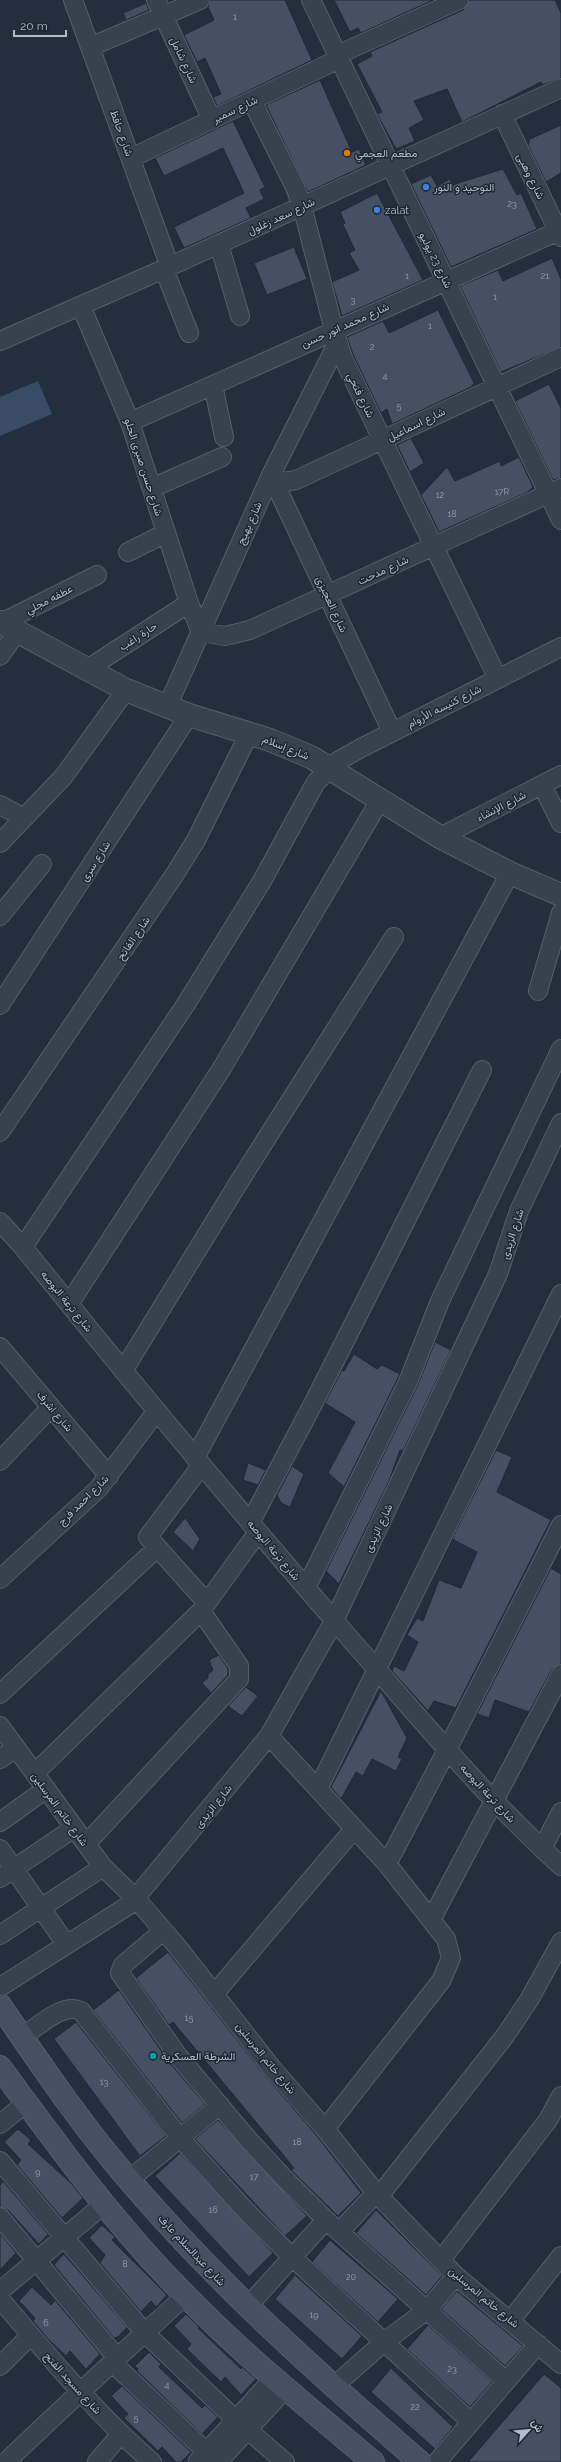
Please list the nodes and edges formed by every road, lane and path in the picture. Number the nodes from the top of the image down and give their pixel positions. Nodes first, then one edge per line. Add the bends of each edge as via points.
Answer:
1 (73, 0) edge
2 (156, 0) edge
3 (200, 0) edge
4 (311, 0) edge
5 (459, 0) edge
6 (163, 16) junction
7 (90, 47) junction
8 (338, 57) junction
9 (561, 88) edge
10 (252, 100) junction
11 (502, 114) junction
12 (212, 120) junction
13 (131, 158) junction
14 (391, 166) junction
15 (302, 206) junction
16 (560, 233) edge
17 (219, 244) junction
18 (167, 268) junction
19 (446, 281) junction
20 (81, 306) junction
21 (240, 316) dead end
22 (189, 333) dead end
23 (336, 336) junction
24 (0, 341) edge
25 (561, 357) edge
26 (213, 385) junction
27 (497, 385) junction
28 (130, 422) junction
29 (224, 437) dead end
30 (382, 440) junction
31 (222, 457) dead end
32 (271, 475) junction
33 (152, 488) junction
34 (555, 491) edge
35 (561, 520) edge
36 (166, 533) junction
37 (434, 546) junction
38 (128, 552) dead end
39 (97, 575) dead end
40 (327, 595) junction
41 (189, 603) junction
42 (6, 626) edge
43 (201, 632) junction
44 (561, 647) edge
45 (0, 656) edge
46 (86, 670) junction
47 (498, 680) junction
48 (126, 690) junction
49 (167, 707) junction
50 (189, 715) junction
51 (392, 732) junction
52 (250, 734) junction
53 (329, 768) junction
54 (561, 775) edge
55 (542, 785) junction
56 (380, 800) junction
57 (0, 805) edge
58 (24, 818) junction
59 (561, 823) edge
60 (440, 837) junction
61 (0, 843) edge
62 (42, 864) dead end
63 (510, 873) junction
64 (559, 893) edge
65 (561, 913) edge
66 (0, 916) edge
67 (394, 937) dead end
68 (538, 991) dead end
69 (0, 1005) edge
70 (561, 1049) edge
71 (482, 1070) dead end
72 (561, 1123) edge
73 (0, 1132) edge
74 (0, 1222) edge
75 (23, 1246) junction
76 (561, 1294) edge
77 (69, 1304) junction
78 (0, 1347) edge
79 (123, 1371) junction
80 (51, 1407) junction
81 (156, 1412) junction
82 (0, 1461) edge
83 (198, 1462) junction
84 (109, 1476) junction
85 (561, 1525) edge
86 (254, 1527) junction
87 (157, 1548) junction
88 (0, 1579) edge
89 (306, 1588) junction
90 (204, 1607) junction
91 (334, 1621) junction
92 (377, 1670) junction
93 (561, 1674) edge
94 (0, 1694) edge
95 (0, 1726) edge
96 (269, 1736) junction
97 (16, 1748) junction
98 (448, 1750) junction
99 (0, 1759) edge
100 (35, 1773) junction
101 (46, 1789) junction
102 (318, 1789) junction
103 (494, 1802) junction
104 (561, 1812) edge
105 (0, 1822) edge
106 (74, 1828) junction
107 (354, 1829) junction
108 (86, 1844) junction
109 (0, 1849) edge
110 (542, 1849) junction
111 (386, 1864) junction
112 (561, 1866) edge
113 (102, 1867) junction
114 (7, 1874) edge
115 (137, 1900) junction
116 (41, 1908) junction
117 (431, 1920) junction
118 (163, 1931) junction
119 (0, 1935) edge
120 (561, 1942) edge
121 (66, 1944) junction
122 (0, 1987) edge
123 (215, 1993) junction
124 (0, 2005) edge
125 (22, 2037) junction
126 (0, 2067) edge
127 (561, 2096) edge
128 (26, 2103) junction
129 (220, 2105) junction
130 (0, 2124) edge
131 (325, 2129) junction
132 (181, 2139) junction
133 (0, 2161) edge
134 (129, 2180) junction
135 (378, 2194) junction
136 (103, 2205) junction
137 (0, 2218) edge
138 (326, 2220) junction
139 (339, 2232) junction
140 (63, 2237) junction
141 (561, 2256) edge
142 (292, 2257) junction
143 (35, 2260) junction
144 (441, 2260) junction
145 (456, 2276) junction
146 (0, 2291) edge
147 (185, 2296) junction
148 (0, 2299) edge
149 (247, 2307) junction
150 (426, 2310) junction
151 (511, 2320) junction
152 (145, 2333) junction
153 (31, 2335) junction
154 (384, 2342) junction
155 (538, 2344) junction
156 (118, 2359) junction
157 (561, 2364) edge
158 (0, 2366) edge
159 (506, 2381) junction
160 (280, 2383) junction
161 (333, 2387) junction
162 (79, 2392) junction
163 (472, 2422) junction
164 (242, 2425) junction
165 (120, 2434) junction
166 (210, 2460) edge
167 (6, 2462) edge
168 (98, 2462) edge
169 (152, 2462) edge
170 (285, 2462) edge
171 (373, 2462) edge
172 (420, 2462) edge
173 (437, 2462) edge

1 - 7 street, شارع حافظ
2 - 6 street, شارع شامل
3 - 6 street
4 - 8 street, شارع 23 يوليو
5 - 8 street, شارع سمير
6 - 7 street
6 - 12 street, شارع شامل
7 - 13 street, شارع حافظ
8 - 10 street, شارع سمير
8 - 14 street, شارع 23 يوليو
9 - 11 street, شارع سعد زغلول
10 - 12 street, شارع سمير
10 - 15 street, شارع فتحي
11 - 14 street, شارع سعد زغلول
11 - 16 street, شارع وهبى
12 - 13 street, شارع سمير
13 - 18 street, شارع حافظ
14 - 15 street, شارع سعد زغلول
14 - 19 street, شارع 23 يوليو
15 - 17 street, شارع سعد زغلول
15 - 23 street, شارع فتحي
16 - 19 street, شارع محمد انور حسن
17 - 18 street, شارع سعد زغلول
17 - 21 street
18 - 20 street, شارع سعد زغلول
18 - 22 street, شارع حافظ
19 - 23 street, شارع محمد انور حسن
19 - 27 street, شارع 23 يوليو
20 - 24 street, شارع سعد زغلول
20 - 28 street, شارع حسن صبرى الحلو
23 - 26 street, شارع محمد انور حسن
23 - 30 street, شارع فتحي
23 - 32 street, شارع بهيج
25 - 27 street, شارع اسماعيل
26 - 28 street, شارع محمد انور حسن
26 - 29 street
27 - 30 street, شارع اسماعيل
27 - 34 street, شارع 23 يوليو
28 - 33 street, شارع حسن صبرى الحلو
30 - 32 street, شارع اسماعيل via 296,480 283,482
30 - 37 street, شارع فتحي
31 - 33 street
32 - 40 street, شارع العجيزى
32 - 43 street, شارع بهيج
33 - 36 street, شارع حسن صبرى الحلو
34 - 35 street, شارع 23 يوليو
34 - 37 street, شارع مدحت
36 - 38 street
36 - 41 street, شارع حسن صبرى الحلو
37 - 40 street, شارع مدحت
37 - 47 street, شارع فتحي
39 - 42 street, عطفه مجلي
40 - 43 street, شارع مدحت via 238,634 213,635
40 - 51 street, شارع العجيزى
41 - 43 street, شارع حسن صبرى الحلو
41 - 46 street, حارة راغب
42 - 45 street
42 - 46 street, شارع إسلام
43 - 49 street, شارع بهيج
44 - 47 street, شارع كنيسه الأروام
46 - 48 street, شارع إسلام
47 - 51 street, شارع كنيسه الأروام
48 - 49 street, شارع إسلام
48 - 58 street via 75,763
49 - 50 street, شارع إسلام
50 - 52 street, شارع إسلام
50 - 69 street, شارع سرى
51 - 53 street, شارع كنيسه الأروام via 349,754
52 - 53 street, شارع إسلام via 291,748
52 - 73 street, شارع الفاتح via 175,874
53 - 56 street, شارع إسلام
53 - 75 street, شارع كنيسه الأروام via 312,789 262,881 186,1004
54 - 55 street, شارع الإنشاء
55 - 59 street
55 - 60 street, شارع الإنشاء
56 - 60 street, شارع إسلام
56 - 77 street via 222,1068
57 - 58 street
58 - 61 street
60 - 63 street, شارع إسلام
62 - 66 street
63 - 64 street, شارع إسلام
63 - 83 street
65 - 68 street
67 - 79 street
70 - 89 street via 440,1301 408,1382
71 - 86 street via 314,1402
72 - 91 street, شارع الزيدى via 518,1211 498,1274
74 - 75 street, شارع ترعة البوصه
75 - 77 street, شارع ترعة البوصه
76 - 92 street
77 - 79 street, شارع ترعة البوصه
78 - 80 street, شارع اشرف
79 - 81 street, شارع ترعة البوصه
80 - 82 street
80 - 84 street, شارع اشرف
81 - 83 street, شارع ترعة البوصه
81 - 84 street, شارع احمد فرج
83 - 86 street, شارع ترعة البوصه
83 - 87 street via 148,1537
84 - 88 street, شارع احمد فرج via 86,1501
85 - 98 street
86 - 89 street, شارع ترعة البوصه
86 - 90 street
87 - 90 street
87 - 94 street
89 - 91 street, شارع ترعة البوصه
90 - 100 street
90 - 108 street via 239,1666 240,1679
91 - 92 street, شارع ترعة البوصه
91 - 96 street, شارع الزيدى
92 - 98 street, شارع ترعة البوصه
92 - 102 street
93 - 103 street
95 - 97 street, شارع خاتم المرسلين
96 - 102 street
96 - 115 street, شارع الزيدى via 138,1895
97 - 99 street
97 - 100 street, شارع خاتم المرسلين
98 - 103 street, شارع ترعة البوصه
98 - 111 street
100 - 101 street, شارع خاتم المرسلين
101 - 105 street
101 - 106 street, شارع خاتم المرسلين
102 - 107 street
103 - 110 street, شارع ترعة البوصه
103 - 117 street
104 - 110 street
106 - 108 street, شارع خاتم المرسلين
106 - 114 street
107 - 111 street
107 - 123 street
108 - 113 street, شارع خاتم المرسلين
109 - 114 street
110 - 112 street, شارع ترعة البوصه
111 - 117 street
113 - 115 street, شارع خاتم المرسلين
113 - 116 street
114 - 116 street
115 - 118 street, شارع خاتم المرسلين
115 - 121 street
116 - 119 street
116 - 121 street
117 - 131 street via 450,1947 451,1958 446,1974
118 - 123 street, شارع خاتم المرسلين
118 - 129 street via 123,1965 121,1977 178,2056
120 - 135 street via 510,2029
121 - 122 street
123 - 131 street, شارع خاتم المرسلين via 271,2067
124 - 125 main road, شارع عبدالسلام عارف
125 - 132 street via 63,2010 72,2008 81,2011
125 - 134 main road, شارع عبدالسلام عارف
126 - 128 main road
127 - 144 street via 548,2120
128 - 130 street
128 - 136 main road
129 - 132 street
129 - 138 street via 246,2138
131 - 135 street, شارع خاتم المرسلين
132 - 134 street
132 - 142 street via 245,2210
133 - 140 street
134 - 149 main road, شارع عبدالسلام عارف
135 - 139 street
135 - 144 street, شارع خاتم المرسلين
136 - 140 street
136 - 147 main road
137 - 143 street
138 - 139 street
138 - 142 street
139 - 150 street
140 - 143 street
140 - 152 street
141 - 151 street
142 - 149 street
142 - 154 street
143 - 146 street
143 - 156 street
144 - 145 street, شارع خاتم المرسلين
145 - 150 street
145 - 151 street, شارع خاتم المرسلين
147 - 152 street
147 - 160 main road
148 - 153 street, شارع مسجد الفتح
149 - 161 main road, شارع عبدالسلام عارف
150 - 154 street
150 - 159 street
151 - 155 street, شارع خاتم المرسلين
152 - 156 street
152 - 164 street
153 - 158 street
153 - 162 street, شارع مسجد الفتح
154 - 161 street
154 - 163 street
155 - 157 street, شارع خاتم المرسلين
155 - 159 street
156 - 162 street
156 - 166 street via 117,2367
159 - 163 street
160 - 164 street
160 - 171 main road
161 - 172 main road, شارع عبدالسلام عارف
162 - 165 street, شارع مسجد الفتح
162 - 167 street
163 - 173 street
164 - 166 street
164 - 170 street
165 - 168 street
165 - 169 street, شارع مسجد الفتح

